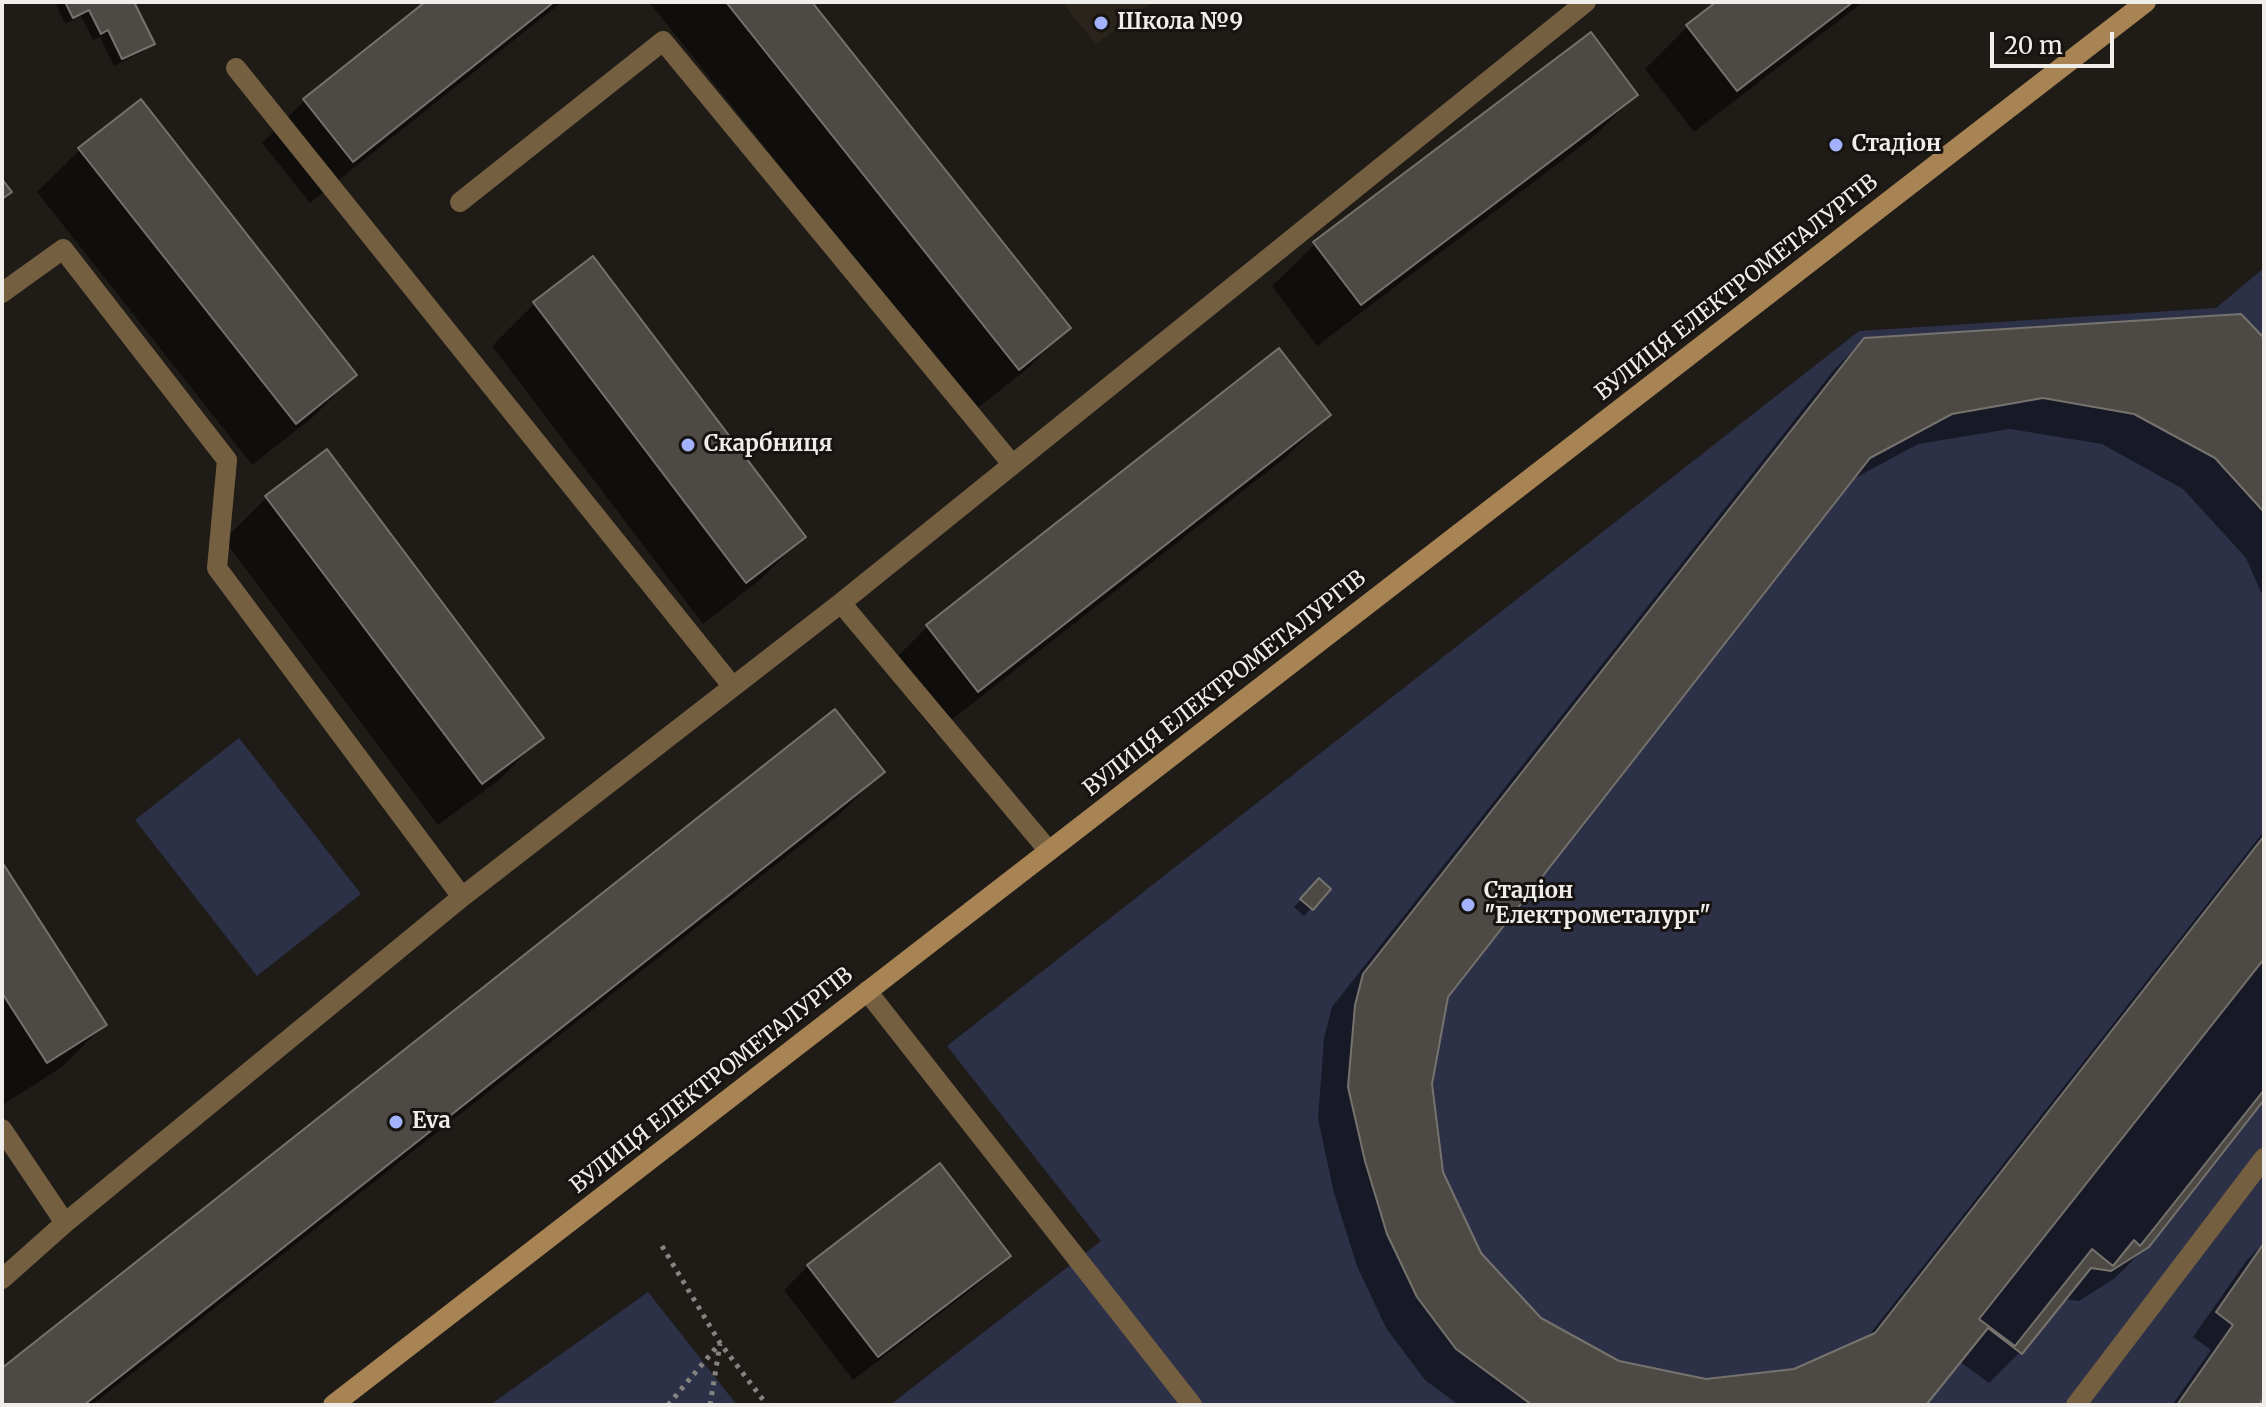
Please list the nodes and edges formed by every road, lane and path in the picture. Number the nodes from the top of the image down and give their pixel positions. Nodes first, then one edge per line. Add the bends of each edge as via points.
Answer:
1 (1586, 2) edge
2 (2146, 2) edge
3 (236, 68) dead end
4 (460, 202) dead end
5 (2, 293) edge
6 (1012, 464) junction
7 (841, 603) junction
8 (733, 687) junction
9 (1049, 851) junction
10 (462, 897) junction
11 (867, 991) junction
12 (2, 1129) edge
13 (2264, 1158) edge
14 (65, 1223) junction
15 (662, 1246) dead end
16 (2, 1279) edge
17 (720, 1343) junction
18 (333, 1405) edge
19 (668, 1405) edge
20 (710, 1405) edge
21 (767, 1405) edge
22 (1192, 1405) edge
23 (2076, 1405) edge

1 - 6 lane
2 - 9 main road, ВУЛИЦЯ ЕЛЕКТРОМЕТАЛУРГІВ
3 - 8 lane
4 - 6 lane via 663,41
5 - 10 lane via 63,249 227,460 217,568
6 - 7 lane
7 - 8 lane
7 - 9 lane
8 - 10 lane
9 - 11 main road, ВУЛИЦЯ ЕЛЕКТРОМЕТАЛУРГІВ
10 - 14 lane
11 - 18 main road, ВУЛИЦЯ ЕЛЕКТРОМЕТАЛУРГІВ
11 - 22 lane
12 - 14 lane
13 - 23 lane
14 - 16 lane
15 - 17 path
17 - 19 path
17 - 20 path
17 - 21 path

